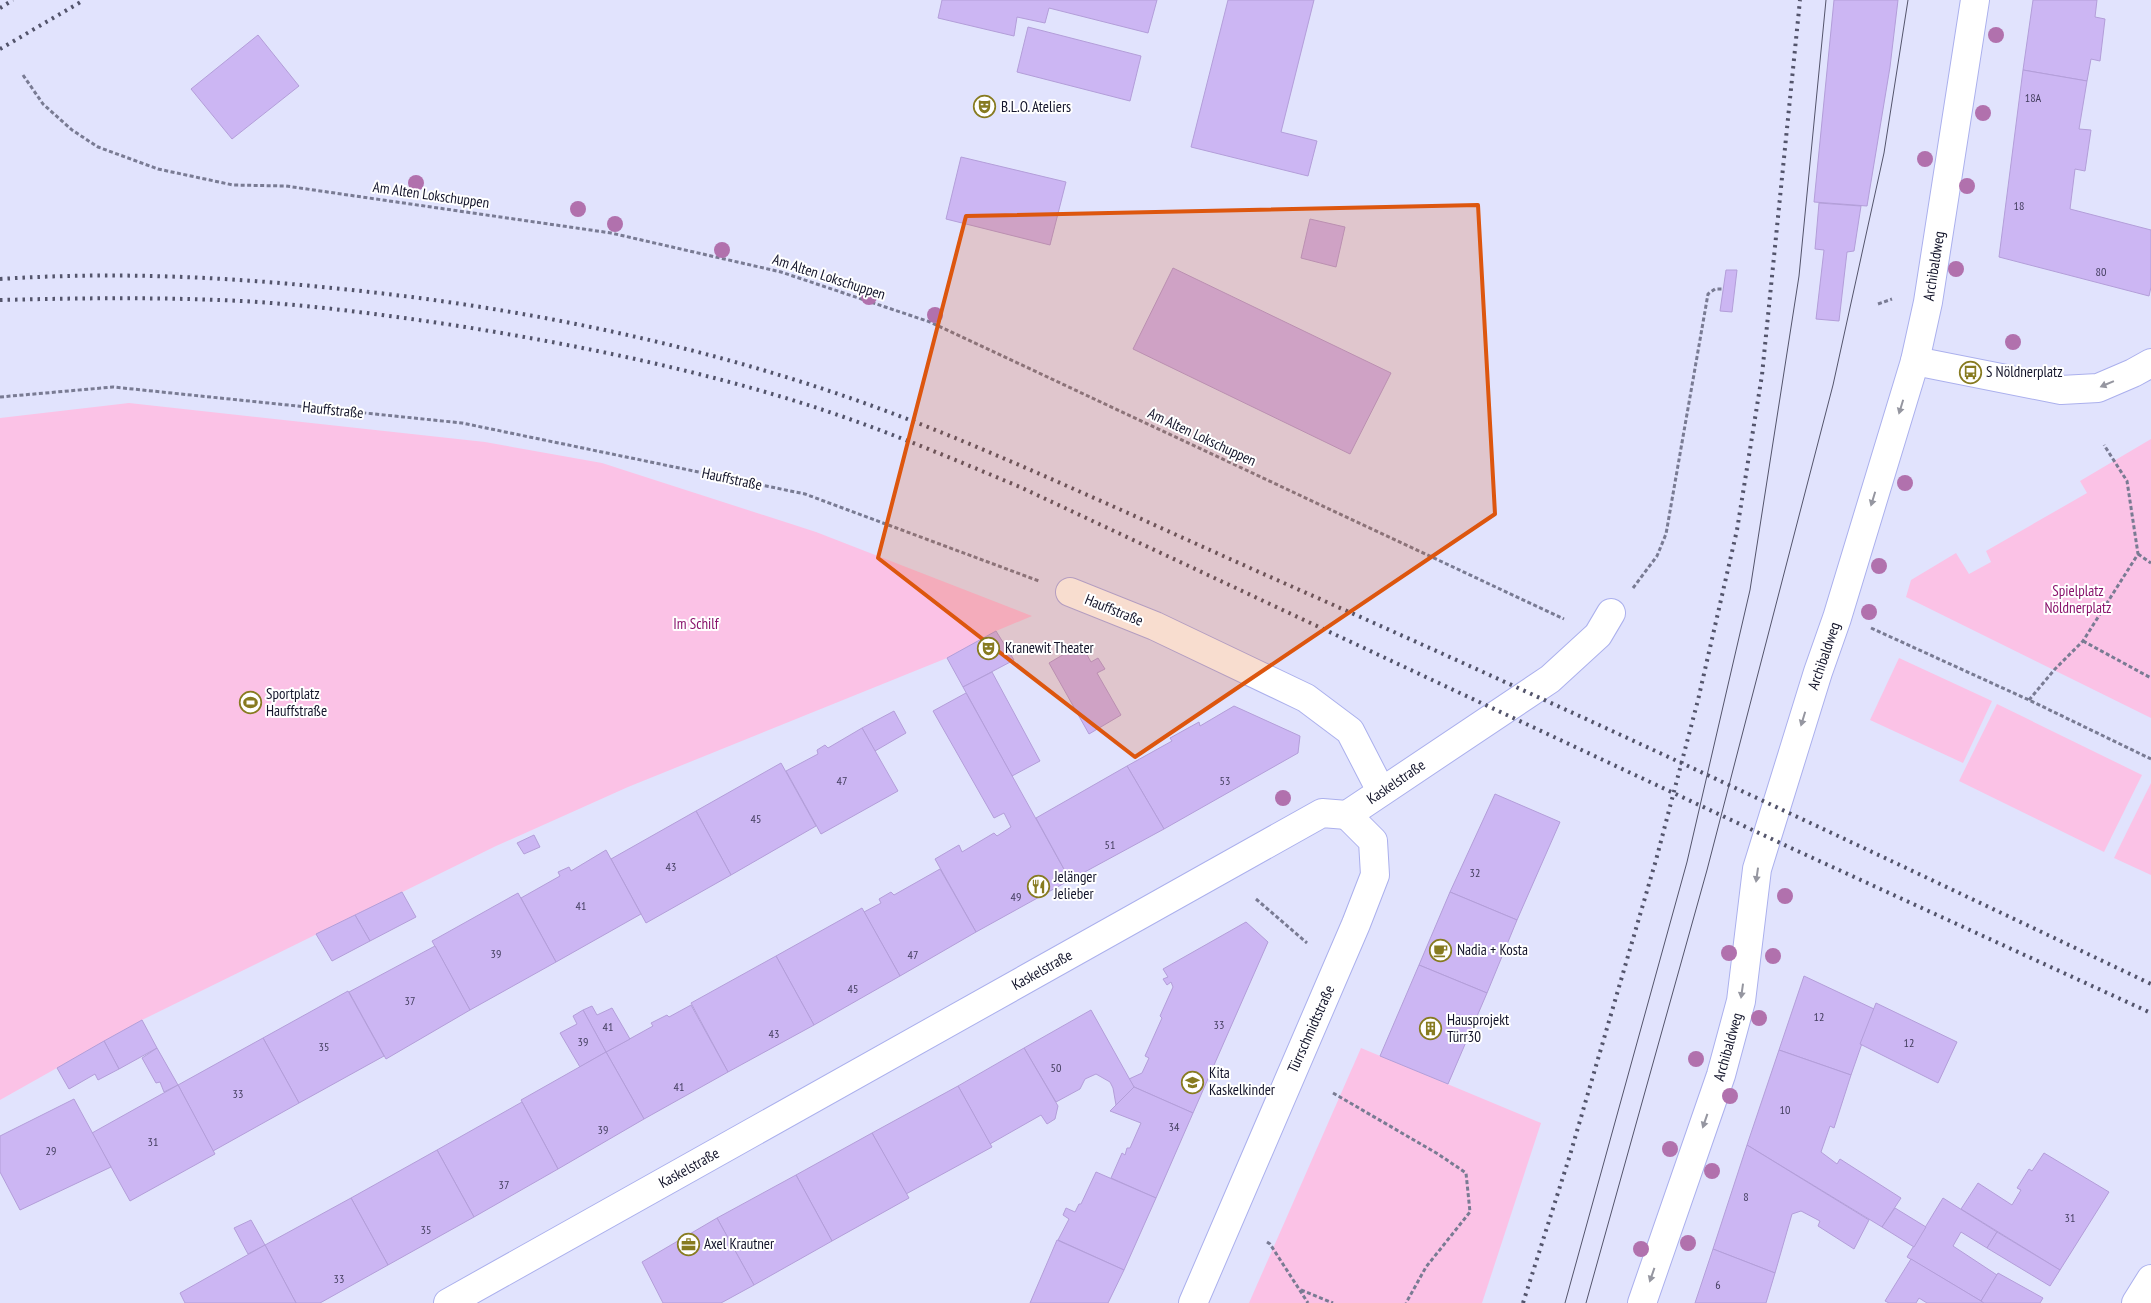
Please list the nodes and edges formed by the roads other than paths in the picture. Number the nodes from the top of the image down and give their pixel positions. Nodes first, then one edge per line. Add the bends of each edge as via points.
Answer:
1 (1975, 0) edge
2 (1915, 361) junction
3 (2151, 363) edge
4 (1070, 592) road end
5 (1605, 624) road end
6 (1381, 792) junction
7 (1347, 815) junction
8 (2151, 1279) edge
9 (448, 1303) edge
10 (1193, 1303) edge
11 (1642, 1303) edge
12 (2136, 1303) edge

1 - 2 street, Archibaldweg via 1928,302
3 -> 2 street via 2098,388 2061,390
2 -> 11 street, Archibaldweg via 1757,869 1741,1001 1721,1075
4 - 6 street, Hauffstraße via 1155,626 1306,698 1350,731
5 - 6 street, Kaskelstraße via 1550,679
6 - 7 street, Kaskelstraße
7 - 9 street, Kaskelstraße via 1322,813
7 - 10 street, Türrschmidtstraße via 1373,841 1375,875
8 - 12 street

